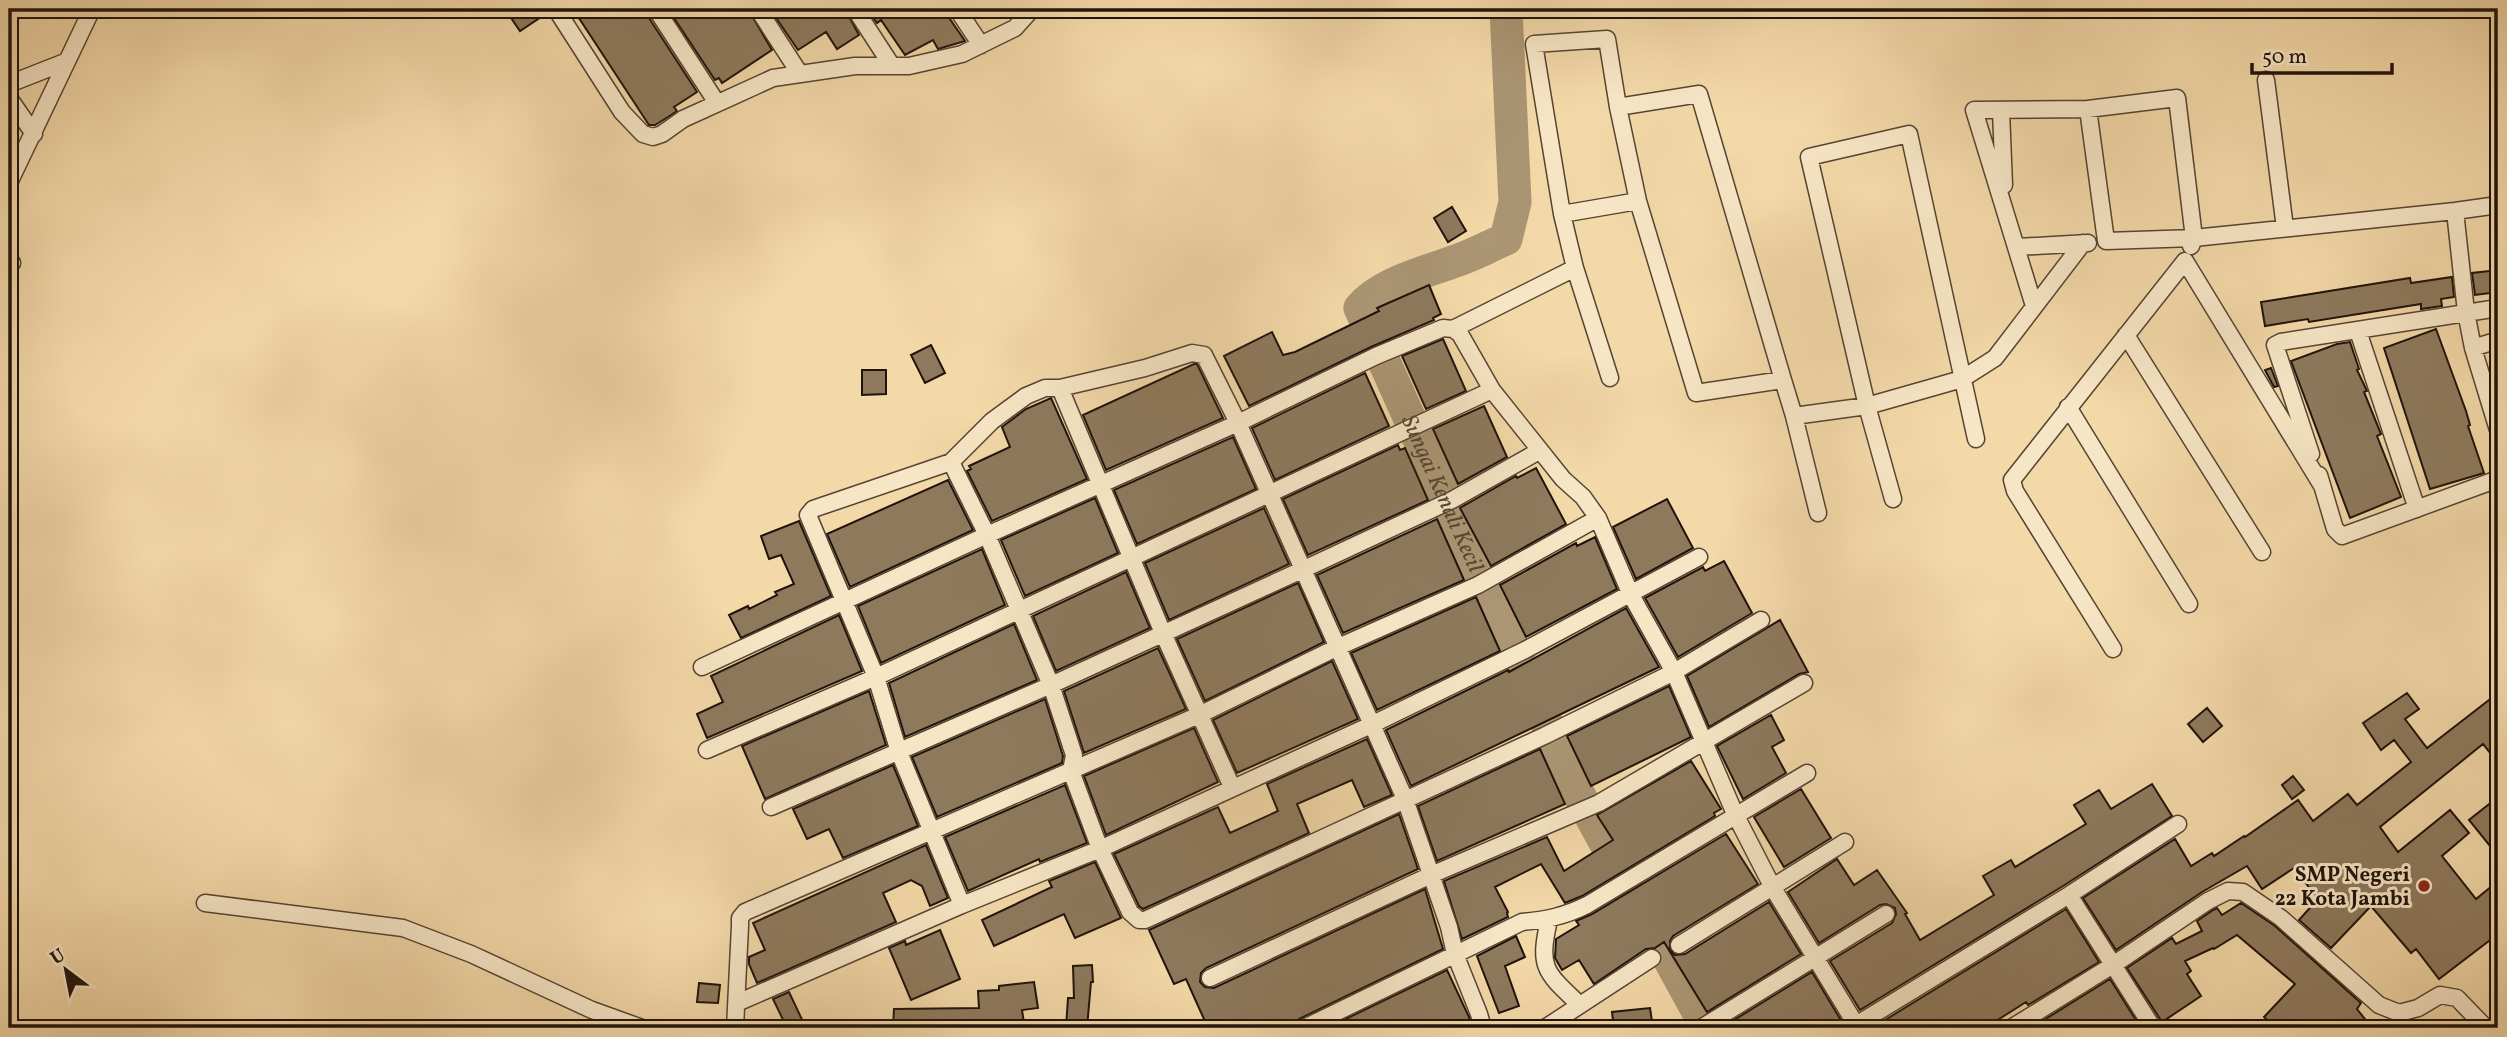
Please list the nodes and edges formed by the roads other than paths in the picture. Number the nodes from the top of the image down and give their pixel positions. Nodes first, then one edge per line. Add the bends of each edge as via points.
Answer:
1 (556, 9) edge
2 (656, 9) edge
3 (758, 9) edge
4 (855, 9) edge
5 (957, 9) edge
6 (1032, 9) edge
7 (89, 11) edge
8 (981, 45) junction
9 (65, 62) junction
10 (892, 66) junction
11 (800, 74) junction
12 (2266, 80) dead end
13 (9, 84) edge
14 (9, 98) edge
15 (717, 103) junction
16 (1618, 107) junction
17 (2088, 109) junction
18 (2001, 111) junction
19 (34, 134) junction
20 (15, 163) edge
21 (9, 183) edge
22 (1638, 201) junction
23 (2498, 205) edge
24 (2005, 209) junction
25 (2455, 211) junction
26 (1562, 214) junction
27 (2285, 228) junction
28 (2194, 238) junction
29 (2106, 242) junction
30 (2084, 243) junction
31 (2017, 247) junction
32 (2185, 261) junction
33 (1575, 268) junction
34 (2034, 306) junction
35 (2498, 308) edge
36 (2466, 312) junction
37 (1453, 329) junction
38 (2358, 331) junction
39 (2126, 335) junction
40 (2498, 340) edge
41 (2473, 348) junction
42 (1610, 378) dead end
43 (1962, 379) junction
44 (1783, 380) junction
45 (1060, 388) junction
46 (1492, 390) junction
47 (1867, 406) junction
48 (2068, 407) junction
49 (1794, 416) junction
50 (1238, 423) junction
51 (2498, 430) edge
52 (1976, 439) dead end
53 (1539, 451) junction
54 (951, 462) junction
55 (2498, 479) edge
56 (2321, 484) junction
57 (1100, 485) junction
58 (1268, 494) junction
59 (1894, 499) dead end
60 (2417, 509) junction
61 (1818, 513) dead end
62 (1598, 519) junction
63 (987, 535) junction
64 (2262, 552) dead end
65 (1699, 557) dead end
66 (1131, 558) junction
67 (1302, 570) junction
68 (1632, 595) junction
69 (845, 602) junction
70 (2189, 604) dead end
71 (1020, 610) junction
72 (1761, 620) dead end
73 (1163, 633) junction
74 (1336, 648) junction
75 (2113, 649) dead end
76 (702, 667) dead end
77 (1674, 672) junction
78 (876, 677) junction
79 (1804, 683) dead end
80 (1051, 685) junction
81 (1199, 715) junction
82 (1371, 725) junction
83 (1702, 741) junction
84 (706, 750) dead end
85 (899, 752) junction
86 (1071, 771) junction
87 (1807, 773) dead end
88 (1232, 787) junction
89 (1405, 799) junction
90 (771, 807) dead end
91 (1735, 814) junction
92 (2178, 824) dead end
93 (933, 831) junction
94 (1845, 842) dead end
95 (1100, 849) junction
96 (1431, 875) junction
97 (1773, 888) junction
98 (2069, 895) junction
99 (205, 903) dead end
100 (962, 905) junction
101 (1886, 914) dead end
102 (1549, 920) junction
103 (1679, 945) dead end
104 (1455, 954) junction
105 (1652, 958) dead end
106 (1817, 958) junction
107 (2113, 965) junction
108 (1210, 978) dead end
109 (737, 1003) junction
110 (1580, 1005) junction
111 (1706, 1026) edge
112 (1855, 1027) edge
113 (642, 1028) edge
114 (735, 1028) edge
115 (1304, 1028) edge
116 (1483, 1028) edge
117 (1545, 1028) edge
118 (2011, 1028) edge
119 (2153, 1028) edge
120 (2486, 1028) edge

1 - 15 street via 622,112 643,134 662,134
2 - 15 street
3 - 11 street
4 - 10 street
5 - 8 street
6 - 8 street via 1015,28
7 - 9 street
8 - 10 street via 962,54
9 - 13 street
9 - 19 street
10 - 11 street
11 - 15 street via 773,78
12 - 27 street
14 - 19 street
16 - 22 street
16 - 26 street via 1606,39 1534,44
16 - 44 street via 1699,94
17 - 18 street
17 - 28 street via 2177,98
17 - 29 street
18 - 24 street
18 - 24 street via 1974,110
19 - 20 street
20 - 21 street
22 - 26 street
22 - 44 street via 1696,393
23 - 25 street
24 - 31 street
25 - 27 street
25 - 36 street
26 - 33 street
27 - 28 street
28 - 29 street
28 - 32 street
29 - 30 street
30 - 31 street
30 - 34 street
31 - 34 street
32 - 39 street
32 - 56 street
33 - 37 street
33 - 42 street
34 - 43 street via 1995,358
35 - 36 street
36 - 38 street
36 - 41 street
37 - 46 street
37 - 50 street via 1443,328 1379,355
38 - 56 street via 2275,345
38 - 60 street
39 - 48 street
39 - 64 street
40 - 41 street
41 - 51 street
43 - 47 street
43 - 47 street via 1909,134 1809,157
43 - 52 street
44 - 49 street
45 - 50 street via 1192,353 1204,355
45 - 54 street via 1045,388 1013,404
45 - 57 street
46 - 53 street
46 - 58 street
47 - 49 street
47 - 59 street
48 - 70 street
48 - 75 street via 2012,480
49 - 61 street
50 - 57 street
50 - 58 street
53 - 62 street
53 - 67 street via 1445,503
54 - 63 street
54 - 69 street via 808,513
55 - 60 street
56 - 60 street via 2335,529 2342,536
57 - 63 street
57 - 66 street
58 - 66 street
58 - 67 street
62 - 68 street
62 - 74 street via 1483,582
63 - 69 street
63 - 71 street
65 - 68 street
66 - 71 street
66 - 73 street
67 - 73 street
67 - 74 street
68 - 77 street
68 - 82 street
69 - 76 street
69 - 78 street
71 - 78 street
71 - 80 street
72 - 77 street
73 - 80 street
73 - 81 street
74 - 81 street
74 - 82 street
77 - 83 street
77 - 89 street
78 - 84 street
78 - 85 street
79 - 83 street
80 - 85 street
80 - 86 street via 1074,755
81 - 86 street
81 - 88 street
82 - 88 street
82 - 89 street
83 - 91 street
83 - 96 street via 1599,803
85 - 90 street
85 - 93 street
86 - 93 street
86 - 95 street
87 - 91 street
88 - 95 street
89 - 95 street via 1145,920 1130,912
89 - 96 street
91 - 97 street
91 - 102 street via 1587,905
92 - 98 street
93 - 100 street
93 - 109 street via 745,912 740,918
94 - 97 street
95 - 100 street
96 - 104 street
96 - 108 street
97 - 103 street
97 - 106 street
98 - 107 street
98 - 112 street
99 - 113 street via 403,928
100 - 109 street
101 - 106 street
102 - 104 street via 1522,922
102 - 110 street via 1542,958 1545,968
104 - 115 street
104 - 116 street
105 - 110 street
106 - 111 street
106 - 112 street
107 - 118 street
107 - 119 street
107 - 120 street via 2208,901 2228,891 2244,892 2281,918 2379,1005 2399,1013 2440,995 2457,998
109 - 114 street
110 - 117 street

